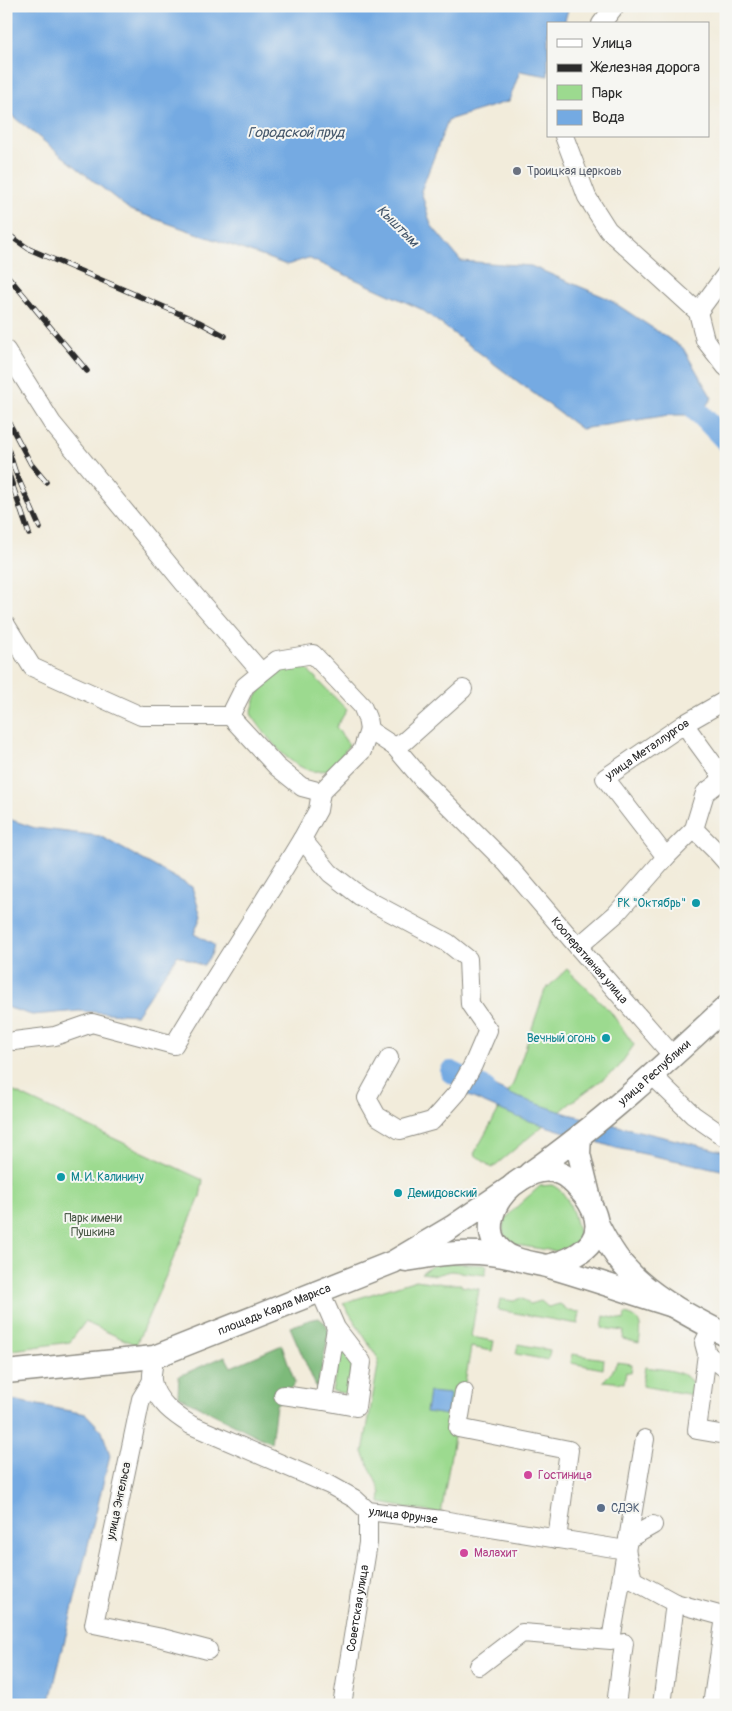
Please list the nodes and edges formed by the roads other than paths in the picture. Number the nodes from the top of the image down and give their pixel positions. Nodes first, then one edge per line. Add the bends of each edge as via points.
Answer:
1 (615, 6) edge
2 (603, 22) edge
3 (565, 138) edge
4 (726, 274) edge
5 (698, 312) junction
6 (6, 350) edge
7 (726, 367) edge
8 (6, 625) edge
9 (261, 672) junction
10 (463, 689) dead end
11 (726, 700) edge
12 (230, 716) junction
13 (684, 724) junction
14 (369, 730) junction
15 (395, 748) junction
16 (725, 778) edge
17 (321, 792) junction
18 (694, 829) junction
19 (302, 839) junction
20 (723, 855) edge
21 (666, 857) junction
22 (578, 947) junction
23 (726, 1007) edge
24 (14, 1041) dead end
25 (674, 1056) junction
26 (389, 1058) dead end
27 (652, 1075) junction
28 (580, 1136) junction
29 (726, 1138) edge
30 (527, 1175) junction
31 (508, 1189) junction
32 (596, 1220) junction
33 (513, 1258) junction
34 (393, 1262) junction
35 (548, 1266) junction
36 (320, 1291) junction
37 (673, 1306) junction
38 (336, 1328) junction
39 (718, 1331) edge
40 (707, 1354) junction
41 (154, 1357) junction
42 (726, 1369) edge
43 (6, 1372) edge
44 (152, 1380) junction
45 (464, 1392) dead end
46 (283, 1395) dead end
47 (324, 1401) junction
48 (726, 1435) edge
49 (646, 1439) dead end
50 (368, 1511) junction
51 (652, 1525) dead end
52 (557, 1539) junction
53 (627, 1545) junction
54 (675, 1604) junction
55 (725, 1617) edge
56 (624, 1643) dead end
57 (208, 1650) dead end
58 (479, 1666) dead end
59 (342, 1705) edge
60 (616, 1705) edge
61 (662, 1705) edge
62 (712, 1705) edge

1 - 2 street
3 - 5 street via 587,197 608,230
4 - 5 street
5 - 7 street via 705,340
6 - 9 street via 52,423
8 - 12 street via 32,667 141,716
9 - 12 street via 245,686
9 - 14 street via 277,660 313,654 362,706
10 - 15 street
11 - 13 street, улица Металлургов
12 - 17 street via 277,766 302,787
13 - 16 street
13 - 21 street, улица Металлургов via 605,778
14 - 15 street, Кооперативная улица
14 - 17 street via 362,751
15 - 22 street, Кооперативная улица via 507,864
16 - 18 street via 705,793
17 - 19 street via 318,810
18 - 20 street
18 - 21 street
19 - 24 street via 174,1045 92,1024 55,1036
19 - 26 street via 330,873 360,896 448,943 468,959 470,1004 488,1030 457,1093 432,1121 400,1130 376,1116 367,1098
21 - 22 street via 616,914
22 - 25 street, Кооперативная улица
23 - 25 main road, улица Республики
25 - 27 main road, улица Республики
27 - 28 main road, улица Республики
27 - 29 street via 693,1115
28 - 30 main road, улица Республики
28 - 32 main road via 579,1154
30 - 31 main road
30 - 32 main road via 548,1170 573,1182 586,1198
31 - 33 main road via 496,1206 491,1236 500,1249
31 - 34 main road
32 - 35 main road via 593,1239 582,1253
32 - 37 main road via 623,1265 639,1282
33 - 34 main road via 475,1252
33 - 35 main road
34 - 36 main road, площадь Карла Маркса
35 - 37 main road
36 - 38 street
36 - 41 main road, площадь Карла Маркса
37 - 39 main road
38 - 47 street
38 - 47 street via 362,1362 356,1407
39 - 40 street via 704,1343
40 - 42 street
40 - 48 street via 697,1430
41 - 43 main road, площадь Карла Маркса
41 - 44 street
44 - 50 street, улица Фрунзе via 165,1405 191,1425 330,1485 355,1499
44 - 57 street, улица Энгельса via 141,1399 94,1624
45 - 52 street via 458,1428 569,1450
46 - 47 street
49 - 53 street
50 - 52 street, улица Фрунзе
50 - 59 street, Советская улица via 368,1543
51 - 53 street
52 - 53 street, улица Фрунзе
53 - 54 street via 633,1580
53 - 58 street via 611,1640 522,1633
54 - 55 street
54 - 61 street
55 - 62 street
56 - 60 street

